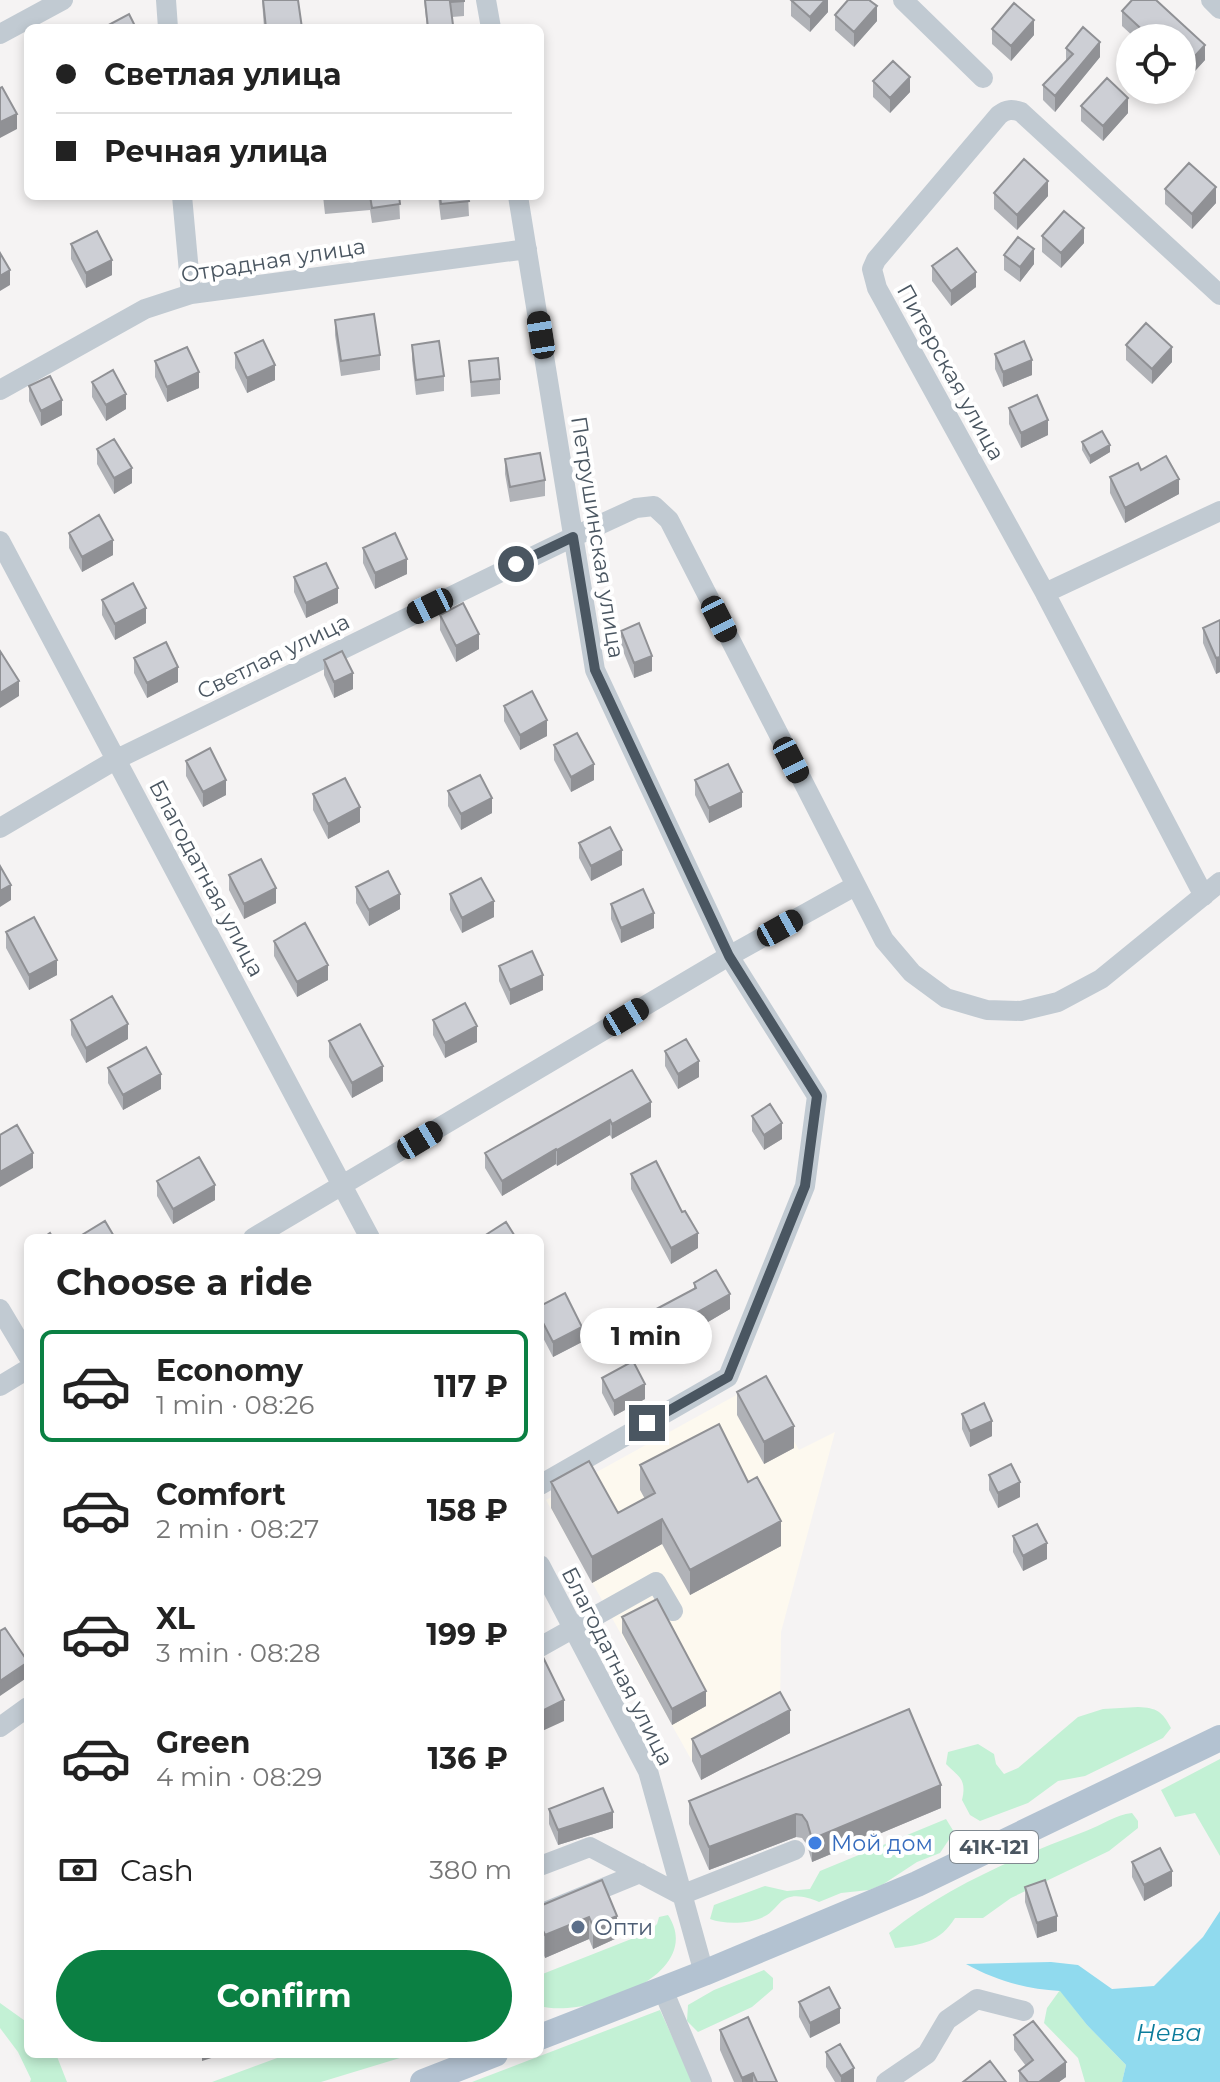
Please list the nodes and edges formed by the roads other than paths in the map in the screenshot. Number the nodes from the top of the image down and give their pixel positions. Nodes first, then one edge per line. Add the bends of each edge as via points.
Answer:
1 (63, 0) edge
2 (166, 0) edge
3 (486, 0) edge
4 (903, 0) edge
5 (1211, 0) edge
6 (1220, 9) edge
7 (168, 24) edge
8 (490, 24) edge
9 (0, 34) edge
10 (983, 78) dead end
11 (182, 200) edge
12 (519, 200) edge
13 (527, 249) junction
14 (191, 294) junction
15 (1220, 295) edge
16 (0, 390) edge
17 (1220, 511) edge
18 (573, 537) junction
19 (0, 541) edge
20 (1045, 593) junction
21 (117, 759) junction
22 (0, 828) edge
23 (855, 886) junction
24 (1212, 889) edge
25 (729, 956) junction
26 (343, 1186) junction
27 (260, 1234) edge
28 (368, 1234) edge
29 (0, 1309) edge
30 (24, 1349) edge
31 (24, 1371) edge
32 (0, 1386) edge
33 (544, 1483) edge
34 (544, 1573) edge
35 (673, 1611) dead end
36 (573, 1630) junction
37 (544, 1645) edge
38 (24, 1710) edge
39 (0, 1727) edge
40 (1220, 1738) edge
41 (795, 1850) dead end
42 (544, 1864) edge
43 (640, 1873) junction
44 (681, 1895) junction
45 (544, 1912) edge
46 (704, 1973) junction
47 (663, 1990) junction
48 (1024, 2011) dead end
49 (544, 2035) edge
50 (485, 2058) edge
51 (423, 2082) edge
52 (702, 2082) edge
53 (886, 2082) edge

1 - 9 street
2 - 7 street
3 - 8 street
4 - 10 street
5 - 6 street
11 - 14 street
12 - 13 street, Петрушинская улица
13 - 14 street, Отрадная улица
13 - 18 street, Петрушинская улица
14 - 16 street, Отрадная улица via 145,309
15 - 20 street, Питерская улица via 1014,110 999,115 876,260 872,269 877,288
17 - 20 street
18 - 21 street, Светлая улица
18 - 23 street, Светлая улица via 636,508 654,506 669,520
18 - 25 street, Петрушинская улица via 595,670
19 - 21 street, Благодатная улица
20 - 24 street
21 - 22 street, Светлая улица
21 - 26 street, Благодатная улица
23 - 24 street, Светлая улица via 884,940 912,973 946,998 987,1010 1021,1011 1058,1002 1101,979
23 - 25 street
25 - 26 street
25 - 33 street, Петрушинская улица via 817,1096 805,1186 728,1377
26 - 27 street
26 - 28 street, Благодатная улица
29 - 30 street
31 - 32 street
34 - 36 street, Благодатная улица
35 - 36 street via 656,1582
36 - 37 street
36 - 44 street, Благодатная улица via 648,1771
38 - 39 street
40 - 46 main road, 41К-121 via 917,1884
41 - 44 street
42 - 43 street via 590,1847
43 - 44 street
43 - 45 street
44 - 46 street, Благодатная улица
46 - 47 main road, 41К-121
47 - 49 main road, 41К-121
47 - 52 street
48 - 53 street via 977,1999 947,2020 927,2054
50 - 51 main road

